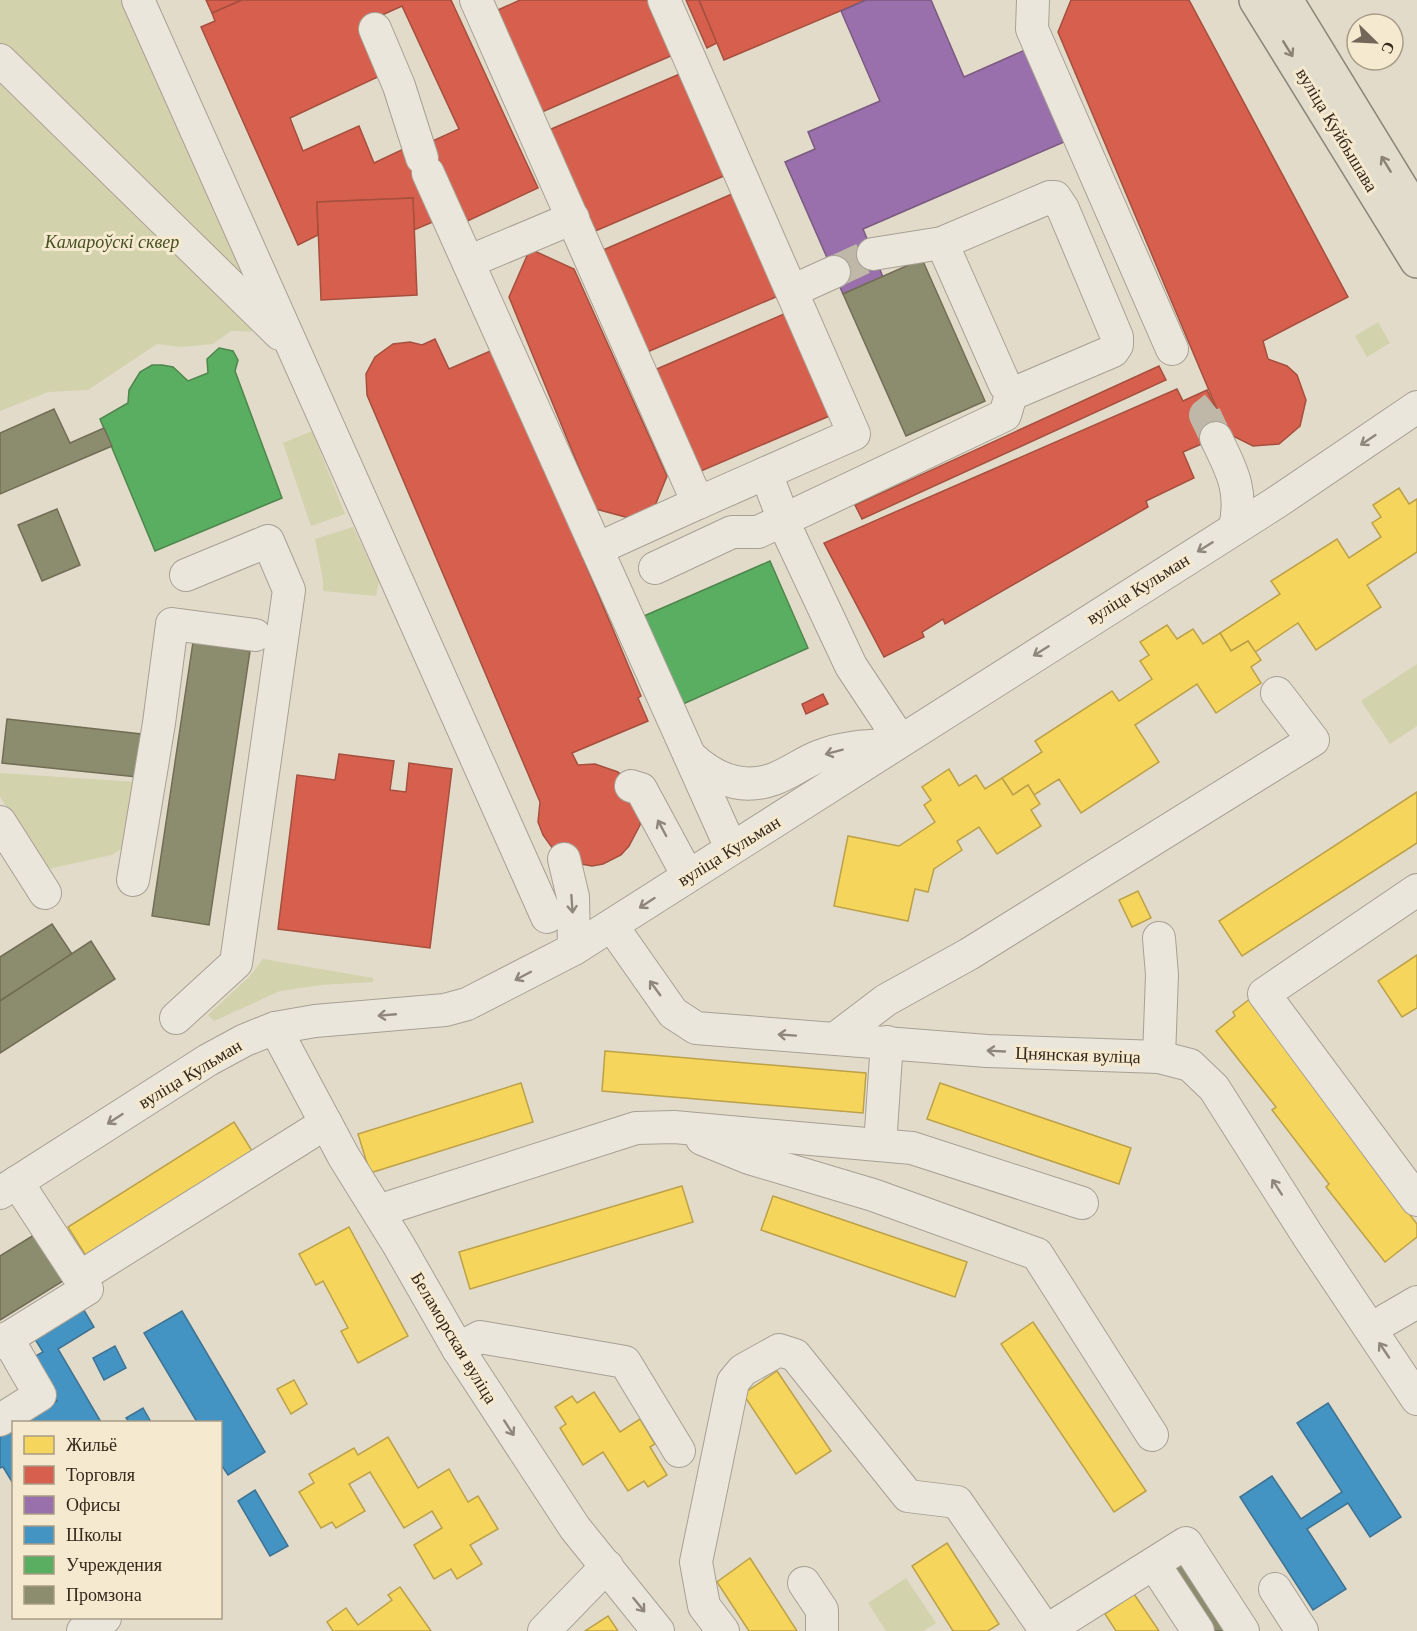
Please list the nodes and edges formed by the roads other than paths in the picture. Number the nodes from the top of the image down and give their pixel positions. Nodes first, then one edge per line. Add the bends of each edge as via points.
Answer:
1 (138, 0) edge
2 (476, 0) edge
3 (664, 0) edge
4 (1033, 0) edge
5 (1256, 0) edge
6 (1286, 0) edge
7 (375, 29) dead end
8 (0, 60) edge
9 (1102, 189) junction
10 (1063, 209) junction
11 (1417, 214) edge
12 (573, 218) junction
13 (942, 243) junction
14 (873, 254) tunnel mouth
15 (1417, 261) edge
16 (468, 262) junction
17 (834, 272) tunnel mouth
18 (792, 291) junction
19 (292, 345) junction
20 (1172, 349) dead end
21 (1012, 391) junction
22 (1417, 407) edge
23 (766, 473) junction
24 (1277, 502) junction
25 (698, 503) junction
26 (784, 519) junction
27 (1235, 528) junction
28 (597, 549) junction
29 (655, 568) dead end
30 (186, 575) dead end
31 (255, 635) dead end
32 (1277, 693) dead end
33 (896, 743) junction
34 (689, 755) junction
35 (631, 786) dead end
36 (0, 822) edge
37 (731, 848) junction
38 (564, 859) dead end
39 (688, 876) junction
40 (133, 880) dead end
41 (1417, 891) edge
42 (45, 893) dead end
43 (547, 917) dead end
44 (612, 926) junction
45 (1159, 938) dead end
46 (574, 949) junction
47 (176, 1018) dead end
48 (275, 1029) junction
49 (836, 1038) junction
50 (887, 1042) junction
51 (1159, 1057) junction
52 (326, 1124) junction
53 (674, 1127) junction
54 (879, 1145) junction
55 (8, 1188) edge
56 (1417, 1200) edge
57 (1082, 1203) dead end
58 (378, 1211) junction
59 (80, 1277) junction
60 (1417, 1302) edge
61 (1386, 1320) dead end
62 (4, 1340) edge
63 (458, 1349) junction
64 (1417, 1399) edge
65 (0, 1420) edge
66 (1152, 1436) dead end
67 (679, 1451) dead end
68 (1154, 1564) junction
69 (607, 1566) junction
70 (804, 1583) dead end
71 (1275, 1590) dead end
72 (102, 1619) edge
73 (83, 1631) edge
74 (544, 1631) edge
75 (658, 1631) edge
76 (723, 1631) edge
77 (822, 1631) edge
78 (1198, 1631) edge
79 (1244, 1631) edge
80 (1302, 1631) edge

1 - 19 street
2 - 12 street
3 - 18 street
4 - 9 street via 1032,29
5 -> 15 main road, вуліца Куйбышава
11 -> 6 main road, вуліца Куйбышава
7 - 16 street via 425,165
8 - 19 street
9 - 10 street
9 - 20 street
10 - 13 street via 1059,200 1050,197
10 - 21 street via 1117,345 1113,351
12 - 16 street
12 - 25 street
13 - 14 street
13 - 21 street via 1005,385
16 - 28 street
17 - 18 street
18 - 23 street via 855,434
19 - 43 street
21 - 26 street via 1005,415
22 -> 24 street, вуліца Кульман
23 - 25 street
23 - 26 street
24 - 27 street, вуліца Кульман
24 - 27 street via 1251,495 1217,437 1236,480 1240,506
25 - 28 street
26 - 29 street via 758,532 732,532
26 - 33 street via 851,666
27 -> 33 street, вуліца Кульман
28 - 34 street
30 - 47 street via 268,542 289,590 236,963
31 - 40 street via 172,624
32 - 49 street via 1313,740 969,954 886,1000
33 -> 34 street via 820,756 772,779 750,783 727,781 707,772
33 - 37 street, вуліца Кульман
34 - 37 street
39 -> 35 street via 641,789
36 - 42 street
37 - 39 street, вуліца Кульман
38 -> 46 street via 573,897
39 -> 44 street, вуліца Кульман
41 - 56 street via 1264,994
44 - 46 street, вуліца Кульман
49 -> 44 street, Цнянская вуліца via 696,1028 673,1013
45 - 51 street
46 -> 48 street, вуліца Кульман via 477,999 445,1010
48 - 52 street, Беламорская вуліца
48 -> 55 street, вуліца Кульман via 244,1040 208,1060
49 - 50 street, Цнянская вуліца
51 -> 50 street, Цнянская вуліца via 987,1051
50 - 54 street
64 -> 51 street, Цнянская вуліца via 1214,1088 1190,1065
52 - 58 street, Беламорская вуліца
52 - 59 street
53 - 54 street
53 - 58 street via 636,1128
53 - 66 street via 749,1158 873,1195 1037,1254
54 - 57 street via 912,1148
55 - 59 street
58 - 63 street, Беламорская вуліца
59 - 62 street via 87,1289
60 - 61 street
62 - 65 street via 40,1395
63 - 67 street via 480,1337 625,1362
63 -> 69 street, Беламорская вуліца via 575,1528
68 - 76 street via 1046,1631 957,1502 908,1496 795,1354 779,1350 743,1370 733,1382 696,1562 704,1606
68 - 78 street
68 - 79 street via 1186,1543
69 - 74 street
69 -> 75 street, Беламорская вуліца
70 - 77 street via 822,1610
71 - 80 street
72 - 73 street

